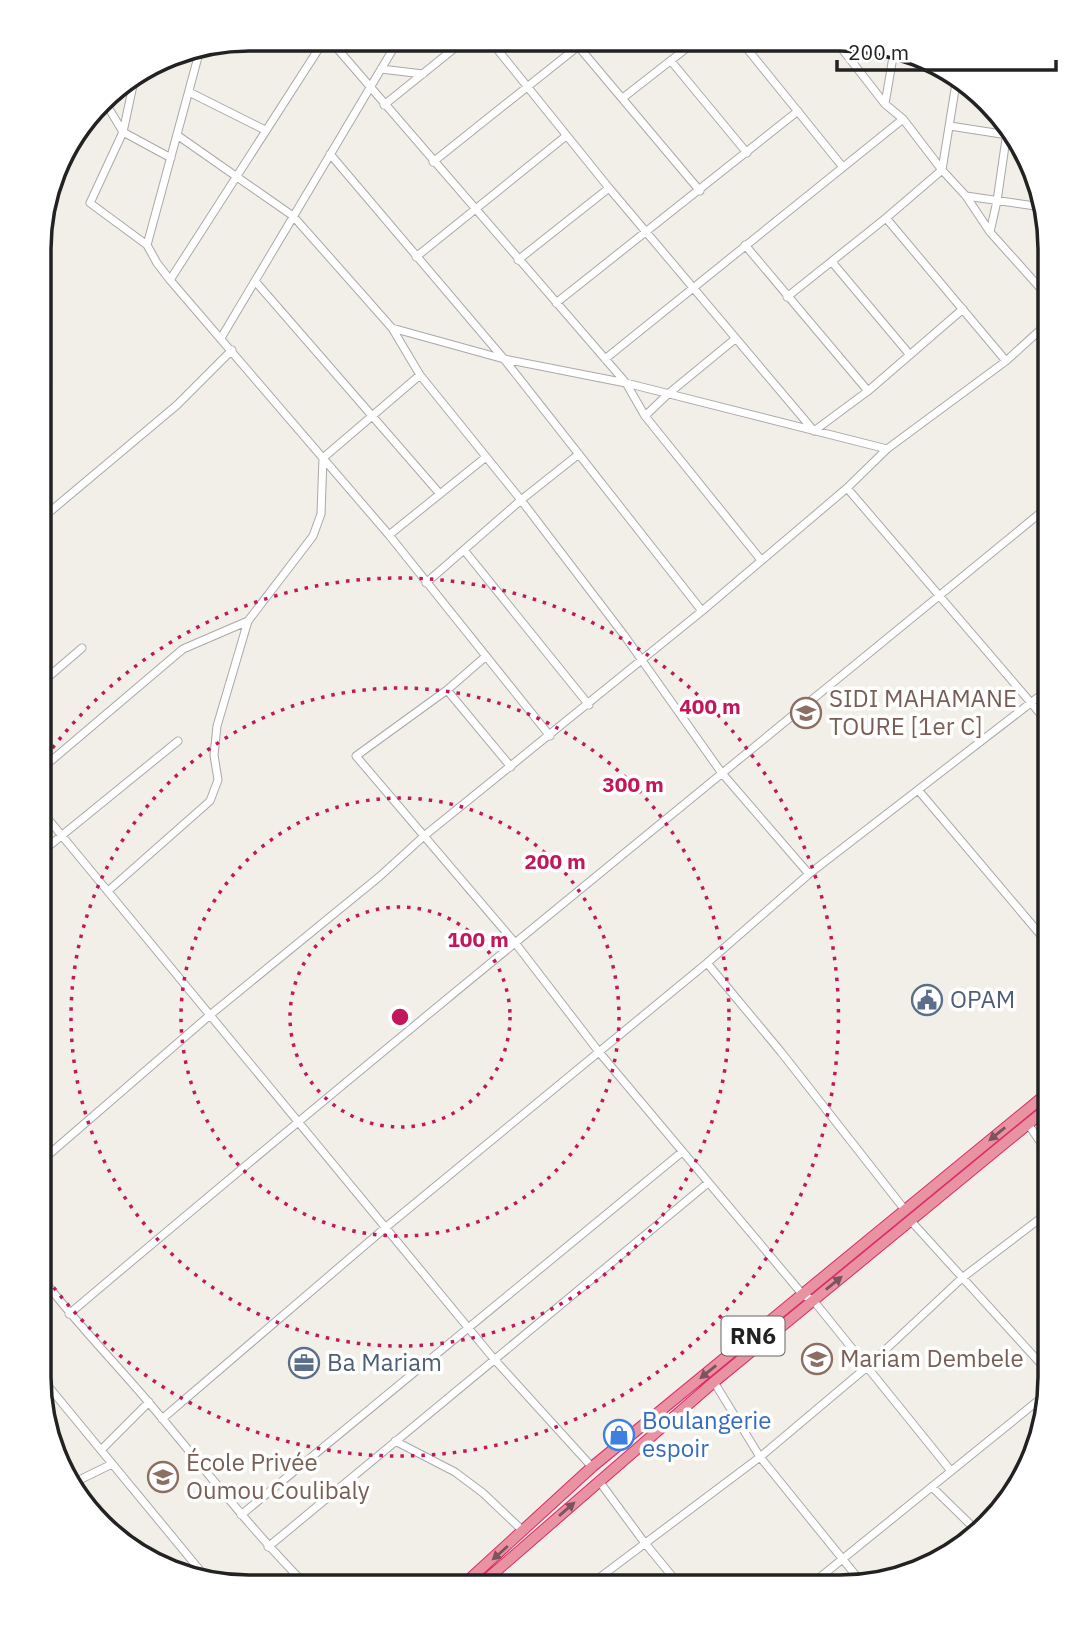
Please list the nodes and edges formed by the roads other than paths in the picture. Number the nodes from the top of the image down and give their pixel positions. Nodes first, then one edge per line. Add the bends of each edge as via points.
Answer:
1 (318, 51) edge
2 (335, 51) edge
3 (392, 51) edge
4 (451, 51) edge
5 (499, 51) edge
6 (572, 51) edge
7 (583, 51) edge
8 (683, 51) edge
9 (749, 51) edge
10 (844, 51) edge
11 (893, 57) edge
12 (198, 58) edge
13 (671, 61) junction
14 (381, 69) junction
15 (423, 74) junction
16 (528, 87) junction
17 (370, 88) junction
18 (955, 88) edge
19 (132, 89) edge
20 (189, 92) junction
21 (624, 97) junction
22 (885, 104) junction
23 (384, 105) junction
24 (109, 109) edge
25 (798, 111) junction
26 (903, 119) junction
27 (950, 126) junction
28 (265, 130) junction
29 (123, 132) junction
30 (1000, 133) edge
31 (177, 135) junction
32 (566, 136) junction
33 (1006, 141) edge
34 (330, 153) junction
35 (747, 153) junction
36 (171, 158) junction
37 (433, 162) junction
38 (842, 166) junction
39 (942, 170) junction
40 (237, 175) junction
41 (609, 188) junction
42 (700, 191) junction
43 (966, 196) junction
44 (997, 201) junction
45 (1033, 206) edge
46 (475, 209) junction
47 (293, 216) junction
48 (886, 218) junction
49 (990, 232) junction
50 (647, 233) junction
51 (148, 245) junction
52 (744, 245) junction
53 (416, 257) junction
54 (519, 260) junction
55 (832, 262) junction
56 (170, 280) junction
57 (255, 281) junction
58 (1038, 285) edge
59 (692, 287) junction
60 (786, 297) junction
61 (556, 303) junction
62 (963, 309) junction
63 (392, 328) junction
64 (1038, 333) edge
65 (221, 338) junction
66 (736, 339) junction
67 (232, 351) junction
68 (910, 355) junction
69 (504, 359) junction
70 (605, 359) junction
71 (1006, 361) junction
72 (420, 376) junction
73 (626, 383) junction
74 (868, 391) junction
75 (668, 394) junction
76 (645, 416) junction
77 (371, 417) junction
78 (814, 431) junction
79 (887, 449) junction
80 (579, 454) junction
81 (486, 457) junction
82 (323, 458) junction
83 (847, 488) junction
84 (440, 494) junction
85 (521, 500) junction
86 (51, 511) edge
87 (1038, 515) edge
88 (389, 535) junction
89 (464, 550) junction
90 (761, 560) junction
91 (426, 583) junction
92 (940, 596) junction
93 (702, 611) junction
94 (248, 621) junction
95 (82, 648) dead end
96 (485, 657) junction
97 (642, 661) junction
98 (51, 675) edge
99 (447, 690) junction
100 (1038, 697) edge
101 (1031, 702) junction
102 (589, 705) junction
103 (1038, 710) edge
104 (550, 736) junction
105 (178, 741) dead end
106 (51, 762) edge
107 (511, 767) junction
108 (721, 772) junction
109 (919, 791) junction
110 (51, 823) edge
111 (62, 836) junction
112 (424, 836) junction
113 (51, 845) edge
114 (809, 874) junction
115 (108, 891) junction
116 (1038, 932) edge
117 (516, 944) junction
118 (708, 963) junction
119 (210, 1015) junction
120 (599, 1052) junction
121 (1038, 1101) edge
122 (1038, 1116) edge
123 (297, 1121) junction
124 (1028, 1124) junction
125 (1038, 1139) edge
126 (682, 1152) junction
127 (51, 1153) edge
128 (708, 1183) junction
129 (905, 1210) junction
130 (1038, 1220) edge
131 (911, 1222) junction
132 (386, 1228) junction
133 (962, 1279) junction
134 (51, 1290) edge
135 (808, 1297) junction
136 (69, 1314) junction
137 (468, 1328) junction
138 (494, 1359) junction
139 (1038, 1361) edge
140 (867, 1367) junction
141 (714, 1382) junction
142 (51, 1390) edge
143 (149, 1402) junction
144 (1036, 1402) edge
145 (162, 1419) junction
146 (395, 1441) junction
147 (101, 1450) junction
148 (760, 1457) junction
149 (112, 1464) junction
150 (592, 1467) junction
151 (951, 1471) junction
152 (79, 1478) edge
153 (599, 1481) junction
154 (932, 1487) junction
155 (241, 1515) junction
156 (971, 1525) edge
157 (523, 1531) junction
158 (643, 1542) junction
159 (268, 1547) junction
160 (843, 1559) junction
161 (199, 1569) edge
162 (296, 1575) edge
163 (474, 1575) edge
164 (491, 1575) edge
165 (602, 1575) edge
166 (671, 1575) edge
167 (823, 1575) edge
168 (855, 1575) edge

1 - 28 street
2 - 17 street
3 - 14 street
4 - 15 street
5 - 16 street
6 - 16 street
7 - 21 street
8 - 13 street
9 - 25 street
10 - 22 street
11 - 22 street
12 - 20 street
13 - 21 street
13 - 35 street
14 - 15 street
14 - 17 street
15 - 23 street
16 - 32 street
16 - 37 street
17 - 23 street
17 - 34 street
18 - 27 street
19 - 29 street
20 - 28 street
20 - 31 street
21 - 42 street
22 - 26 street
23 - 37 street
24 - 29 street
25 - 35 street
25 - 38 street
26 - 38 street
26 - 39 street
27 - 30 street
27 - 39 street
28 - 40 street
29 - 36 street
29 - 51 street via 90,202
31 - 36 street
31 - 40 street
32 - 41 street
32 - 46 street
33 - 44 street
34 - 47 street
34 - 53 street
35 - 42 street
36 - 51 street
37 - 46 street
38 - 52 street
39 - 43 street
39 - 48 street
40 - 47 street
40 - 56 street
41 - 50 street
41 - 54 street
42 - 50 street
43 - 44 street
43 - 49 street
44 - 45 street
44 - 49 street
46 - 53 street
46 - 54 street
47 - 57 street
47 - 63 street
48 - 55 street
48 - 62 street
49 - 58 street
50 - 59 street
50 - 61 street
51 - 56 street
52 - 59 street
52 - 60 street
53 - 69 street
54 - 61 street
55 - 60 street
55 - 68 street
56 - 65 street
57 - 65 street
57 - 77 street
59 - 66 street
59 - 70 street
60 - 74 street
61 - 70 street
62 - 68 street
62 - 71 street
63 - 69 street
63 - 72 street
64 - 71 street
65 - 67 street
66 - 75 street
66 - 78 street
67 - 82 street
67 - 86 street via 177,405
68 - 74 street
69 - 73 street
69 - 80 street
70 - 73 street
71 - 79 street
72 - 77 street
72 - 81 street
73 - 75 street
73 - 76 street
74 - 78 street
75 - 76 street
75 - 78 street
76 - 90 street
77 - 82 street
77 - 84 street
78 - 79 street
79 - 83 street
80 - 85 street
80 - 93 street
81 - 84 street
81 - 85 street
82 - 88 street
82 - 94 street via 321,514 313,536
83 - 90 street
83 - 92 street
84 - 88 street
85 - 89 street
85 - 97 street
87 - 92 street
88 - 91 street
89 - 91 street
89 - 102 street
90 - 93 street
91 - 96 street
92 - 101 street
92 - 108 street
93 - 97 street
94 - 106 street via 183,649
94 - 115 street via 216,726 218,780 211,801
95 - 98 street
96 - 99 street
96 - 104 street
97 - 102 street
97 - 108 street
99 - 107 street
99 - 112 street via 356,756
100 - 101 street
101 - 103 street
101 - 109 street
102 - 104 street
104 - 107 street
105 - 111 street
107 - 112 street
108 - 114 street
108 - 117 street
109 - 114 street
109 - 116 street
110 - 111 street
111 - 113 street
111 - 115 street
112 - 117 street
112 - 119 street
114 - 118 street
115 - 119 street
117 - 120 street
117 - 123 street
118 - 120 street
118 - 129 street
119 - 123 street
119 - 127 street
120 - 126 street
120 - 132 street
121 -> 129 highway, RN6
122 - 124 highway, RN6
123 - 132 street
123 - 136 street
124 - 125 street
124 - 131 highway, RN6
126 - 128 street
126 - 137 street
128 - 135 street
128 - 138 street
129 - 135 highway, RN6
130 - 133 street
131 - 133 street
135 -> 131 highway, RN6
132 - 137 street
132 - 145 street
133 - 139 street
133 - 140 street
134 - 136 street
135 - 140 street
135 - 141 highway, RN6
135 -> 150 highway, RN6
136 - 143 street
137 - 138 street
137 - 155 street
138 - 146 street
138 - 150 street
140 - 148 street
140 - 151 street
141 - 148 street
141 - 153 highway, RN6
142 - 147 street
143 - 145 street
143 - 147 street
144 - 151 street
145 - 155 street
146 - 157 street via 455,1472
146 - 159 street
147 - 149 street
148 - 158 street
148 - 160 street
149 - 152 street
149 - 161 street
150 - 157 highway, RN6
151 - 154 street
153 - 158 street
164 -> 153 highway, RN6
154 - 156 street
154 - 160 street
155 - 159 street
157 -> 163 highway, RN6
158 - 165 street
158 - 166 street
159 - 162 street
160 - 167 street
160 - 168 street

